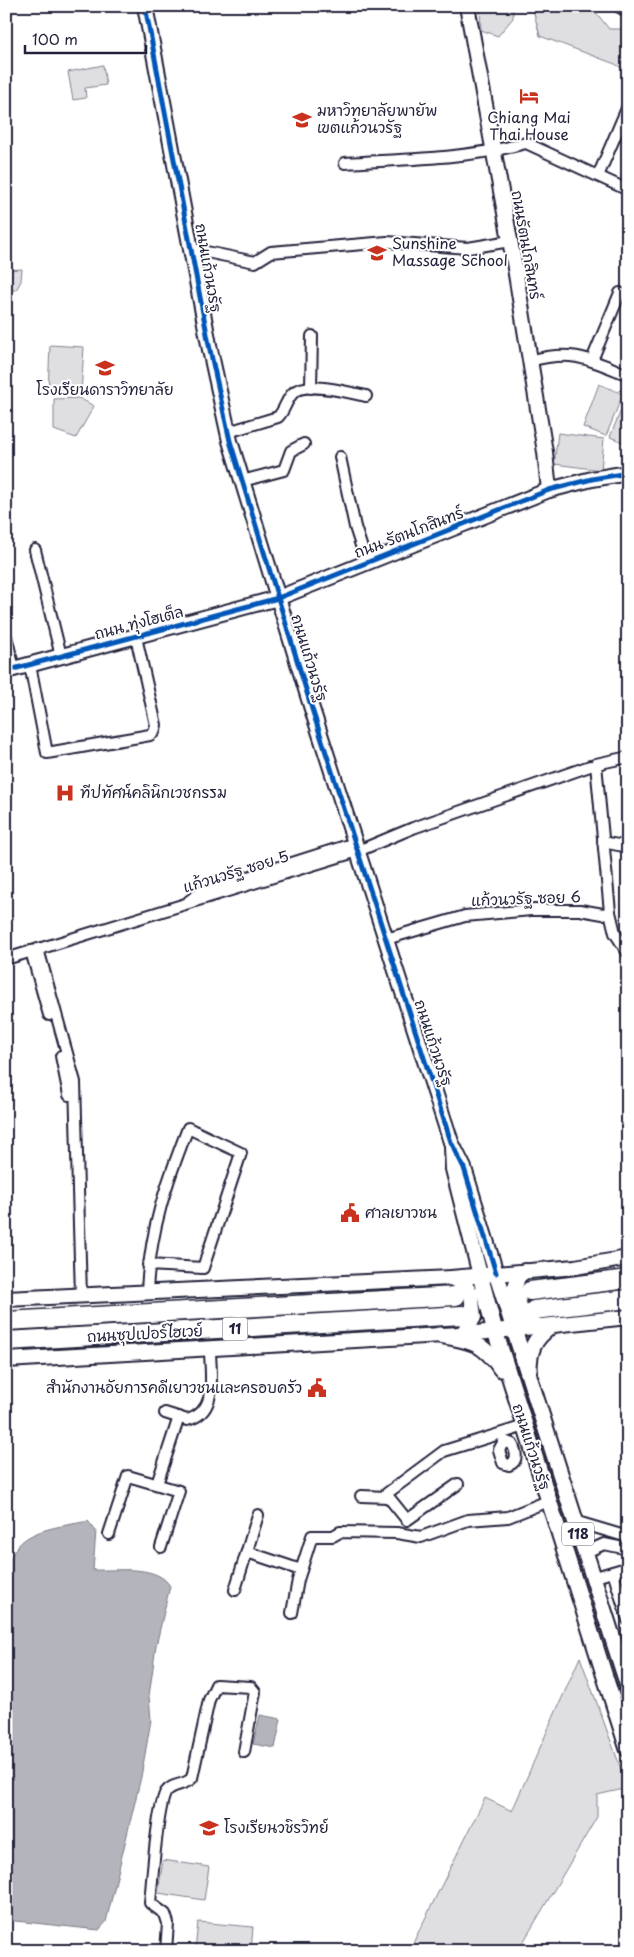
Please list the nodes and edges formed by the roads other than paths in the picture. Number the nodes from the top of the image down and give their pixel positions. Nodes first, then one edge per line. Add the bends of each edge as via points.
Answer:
1 (145, 6) edge
2 (467, 6) edge
3 (618, 6) edge
4 (628, 12) edge
5 (628, 106) edge
6 (492, 152) junction
7 (345, 163) dead end
8 (598, 176) junction
9 (628, 190) edge
10 (510, 242) junction
11 (192, 249) junction
12 (620, 293) dead end
13 (312, 336) dead end
14 (592, 360) junction
15 (530, 361) junction
16 (628, 375) edge
17 (311, 388) junction
18 (366, 396) dead end
19 (228, 432) junction
20 (304, 444) dead end
21 (340, 457) dead end
22 (547, 472) junction
23 (628, 473) edge
24 (242, 481) junction
25 (579, 482) junction
26 (549, 490) junction
27 (35, 550) dead end
28 (367, 564) junction
29 (278, 598) junction
30 (6, 636) edge
31 (136, 636) junction
32 (61, 656) junction
33 (30, 665) junction
34 (10, 670) edge
35 (628, 757) edge
36 (590, 766) dead end
37 (603, 842) junction
38 (356, 847) junction
39 (628, 847) edge
40 (610, 912) junction
41 (386, 939) junction
42 (34, 950) junction
43 (628, 953) edge
44 (6, 959) edge
45 (451, 1142) junction
46 (628, 1258) edge
47 (148, 1265) junction
48 (525, 1271) junction
49 (496, 1273) junction
50 (480, 1275) junction
51 (452, 1278) junction
52 (628, 1279) edge
53 (146, 1291) junction
54 (530, 1291) dead end
55 (78, 1296) junction
56 (456, 1296) dead end
57 (6, 1299) edge
58 (628, 1299) edge
59 (534, 1310) dead end
60 (463, 1315) dead end
61 (628, 1317) edge
62 (6, 1321) edge
63 (546, 1327) junction
64 (513, 1330) junction
65 (494, 1331) junction
66 (461, 1334) junction
67 (439, 1335) junction
68 (6, 1341) edge
69 (210, 1349) junction
70 (6, 1360) edge
71 (529, 1382) junction
72 (513, 1390) junction
73 (165, 1413) dead end
74 (179, 1417) junction
75 (524, 1426) junction
76 (157, 1484) junction
77 (458, 1484) dead end
78 (361, 1496) dead end
79 (388, 1497) junction
80 (548, 1501) junction
81 (258, 1515) dead end
82 (574, 1521) junction
83 (109, 1534) dead end
84 (628, 1537) edge
85 (161, 1547) dead end
86 (628, 1549) edge
87 (247, 1552) junction
88 (584, 1553) junction
89 (626, 1568) dead end
90 (301, 1570) junction
91 (613, 1572) junction
92 (592, 1578) junction
93 (235, 1590) dead end
94 (292, 1614) dead end
95 (628, 1620) edge
96 (628, 1686) edge
97 (628, 1749) edge
98 (244, 1752) dead end
99 (166, 1951) edge

1 - 11 street, ถนนแก้วนวรัฐ
2 - 6 street, ถนนรัตนโกสินทร์
3 - 4 street
5 - 8 street
6 - 7 street
6 - 8 street via 526,143
6 - 10 street, ถนนรัตนโกสินทร์
8 - 9 street
10 - 11 street via 468,248 387,242 271,252 255,262
10 - 15 street, ถนนรัตนโกสินทร์
11 - 19 street, ถนนแก้วนวรัฐ
12 - 14 street
13 - 17 street
14 - 15 street via 577,355 551,355
14 - 16 street
15 - 22 street, ถนนรัตนโกสินทร์
17 - 18 street
17 - 19 street via 295,391 278,417
19 - 24 street, ถนนแก้วนวรัฐ
20 - 24 street via 291,451 284,470
21 - 28 street via 355,527
22 - 25 street via 563,480
22 - 26 street, ถนนรัตนโกสินทร์
23 - 25 street, ถนน รัตนโกสินทร์
24 - 29 street, ถนนแก้วนวรัฐ
25 - 26 street, ถนน รัตนโกสินทร์
26 - 28 street, ถนน รัตนโกสินทร์
27 - 32 street
28 - 29 street, ถนน รัตนโกสินทร์
29 - 31 street, ถนน ทุ่งโฮเต็ล
29 - 38 street, ถนนแก้วนวรัฐ
30 - 34 street
31 - 32 street, ถนน ทุ่งโฮเต็ล
31 - 33 street via 156,725 150,735 47,753
32 - 33 street, ถนน ทุ่งโฮเต็ล
33 - 34 street, ถนน ทุ่งโฮเต็ล
35 - 37 street via 596,764
36 - 38 street, แก้วนวรัฐ ซอย 5
37 - 39 street
37 - 40 street
38 - 41 street, ถนนแก้วนวรัฐ
38 - 42 street, แก้วนวรัฐ ซอย 5 via 201,896 182,906
40 - 41 street, แก้วนวรัฐ ซอย 6 via 531,910 465,916
40 - 43 street via 615,933
41 - 45 street, ถนนแก้วนวรัฐ
42 - 44 street, แก้วนวรัฐ ซอย 5
42 - 55 street via 66,1063 75,1082
45 - 49 street, ถนนแก้วนวรัฐ via 464,1168
45 - 50 street, ถนนแก้วนวรัฐ via 452,1169
46 - 48 street
47 - 47 street via 164,1190 188,1128 241,1153 203,1268
47 - 53 street
48 - 49 street
48 - 63 street via 518,1277 515,1287 522,1314
49 - 50 street
49 - 64 main road, ถนนแก้วนวรัฐ / 118
50 - 51 street
50 - 65 main road, ถนนแก้วนวรัฐ / 118
51 - 53 street
51 - 66 street via 465,1285 471,1294 474,1317
52 - 54 highway
53 - 55 street
55 - 57 street
56 - 62 highway, ถนนซุปเปอร์ไฮเวย์ / 11
58 - 59 highway
60 - 68 highway, ถนนซุปเปอร์ไฮเวย์ / 11
61 - 63 street
63 - 64 street
63 - 71 main road via 530,1351
64 - 65 street
64 - 71 main road, ถนนแก้วนวรัฐ / 118
65 - 66 street
65 - 72 main road, ถนนแก้วนวรัฐ / 118
66 - 67 street
67 - 69 street
67 - 72 main road via 464,1340 487,1350
69 - 70 street
69 - 74 street via 211,1394 208,1406 204,1413 194,1418
71 - 82 main road, ถนนแก้วนวรัฐ / 118
72 - 75 main road, ถนนแก้วนวรัฐ / 118
73 - 74 street
74 - 76 street
75 - 79 street via 503,1437 444,1451 388,1492
75 - 80 main road, ถนนแก้วนวรัฐ / 118
76 - 83 street via 128,1476
76 - 85 street via 179,1491
77 - 79 street via 407,1520
78 - 79 street
80 - 90 street via 508,1517 468,1520 421,1537 397,1533 340,1532 333,1536 312,1536
80 - 97 main road, ถนนแก้วนวรัฐ / 118
81 - 87 street
82 - 84 street
82 - 88 main road, ถนนแก้วนวรัฐ / 118
86 - 88 street via 604,1544
87 - 90 street
87 - 93 street
88 - 92 main road, ถนนแก้วนวรัฐ / 118
89 - 91 street
90 - 94 street
91 - 92 street
91 - 95 street
92 - 96 main road, ถนนแก้วนวรัฐ / 118
98 - 99 street via 255,1692 251,1687 216,1685 209,1700 192,1778 166,1792 161,1808 150,1904 165,1914 168,1923

